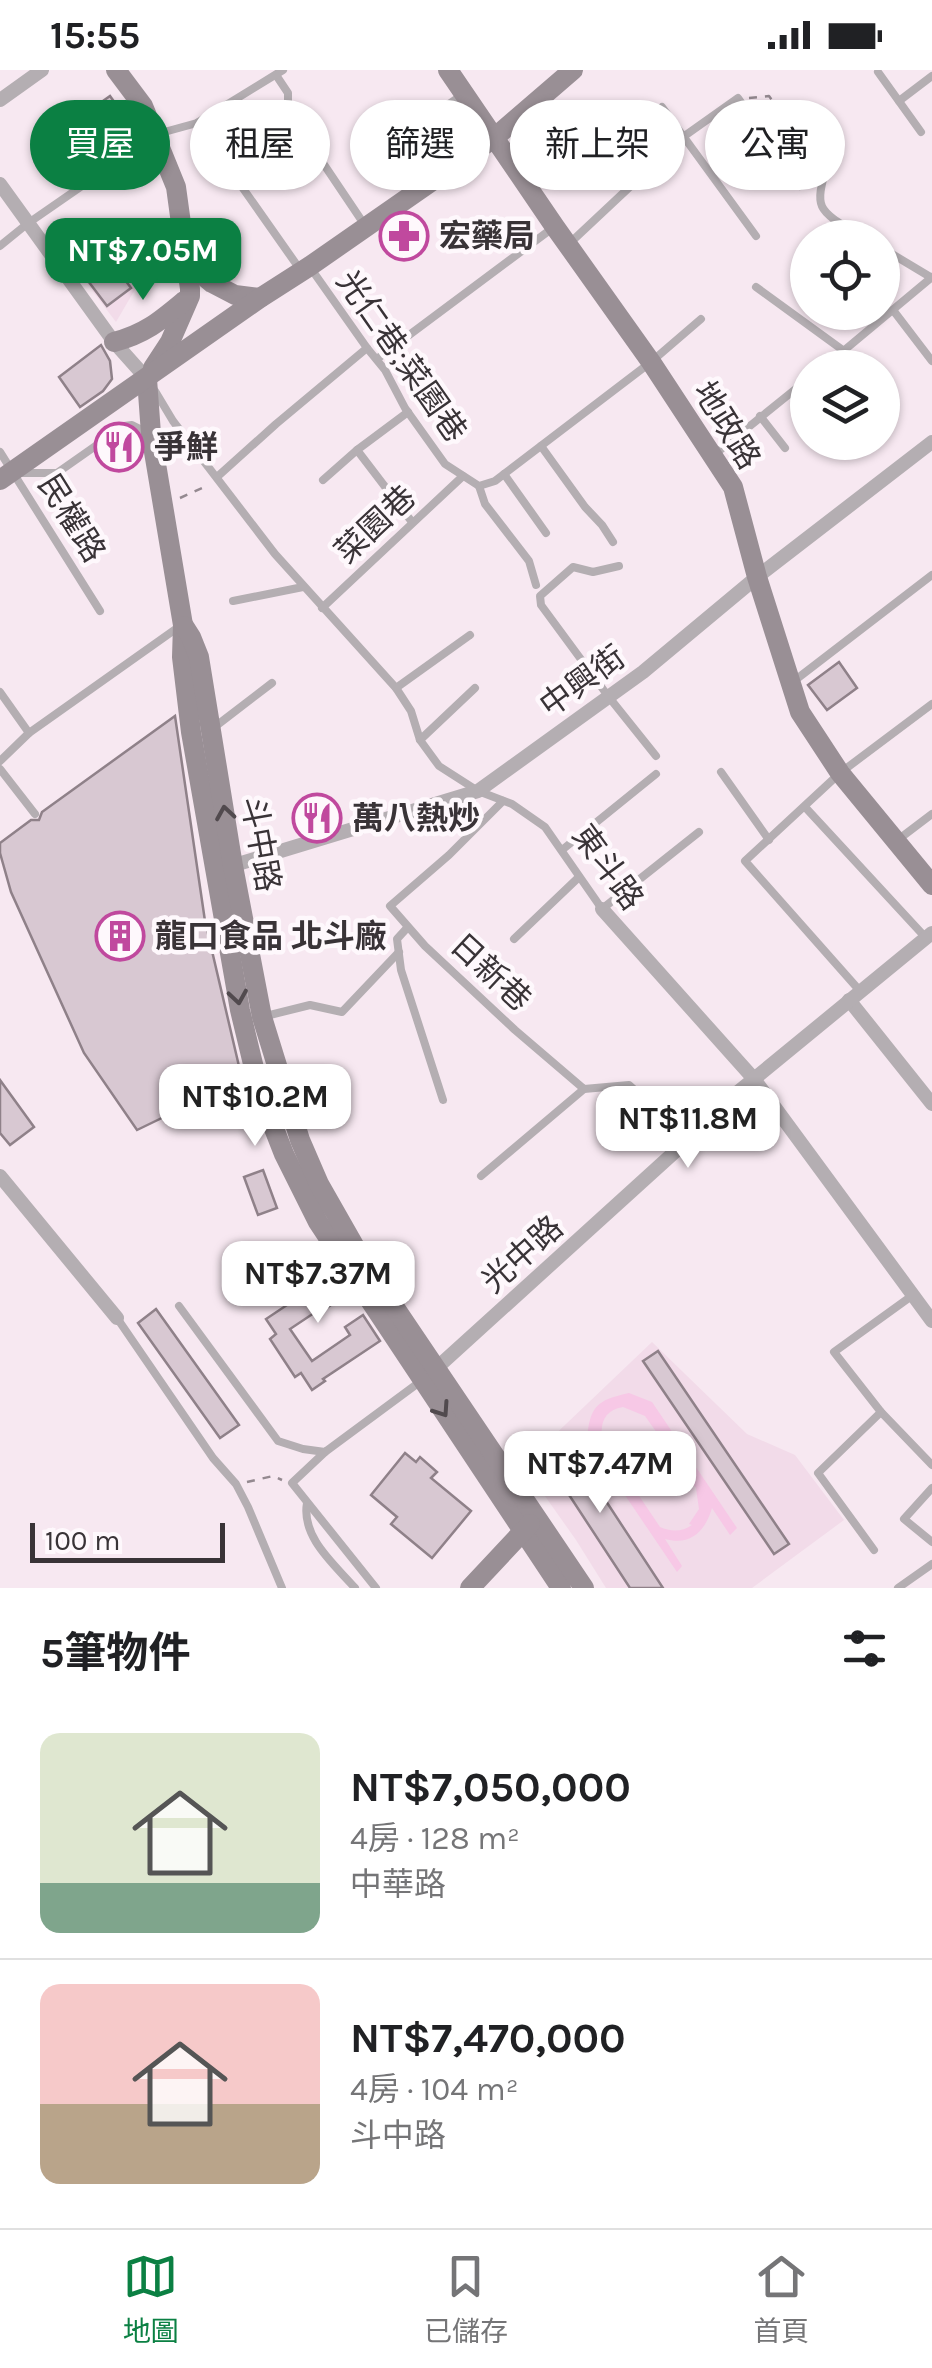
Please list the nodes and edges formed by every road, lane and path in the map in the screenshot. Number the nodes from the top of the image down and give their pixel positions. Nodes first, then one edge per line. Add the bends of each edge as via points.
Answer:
1 (42, 70) edge
2 (116, 70) edge
3 (448, 70) edge
4 (574, 70) edge
5 (280, 72) edge
6 (878, 72) edge
7 (932, 76) edge
8 (464, 93) junction
9 (738, 98) joint
10 (0, 100) edge
11 (138, 100) edge
12 (234, 100) edge
13 (454, 100) edge
14 (772, 100) edge
15 (899, 101) junction
16 (921, 132) dead end
17 (685, 136) edge
18 (494, 138) junction
19 (685, 140) edge
20 (170, 170) edge
21 (0, 184) edge
22 (77, 190) edge
23 (247, 190) edge
24 (626, 190) edge
25 (820, 190) edge
26 (834, 220) edge
27 (28, 224) junction
28 (366, 227) junction
29 (554, 227) junction
30 (756, 236) dead end
31 (567, 245) junction
32 (0, 246) edge
33 (900, 258) edge
34 (186, 261) junction
35 (306, 269) junction
36 (932, 277) edge
37 (756, 287) dead end
38 (190, 296) junction
39 (260, 298) junction
40 (900, 304) edge
41 (701, 319) dead end
42 (900, 319) edge
43 (869, 330) edge
44 (114, 342) junction
45 (367, 348) junction
46 (843, 350) edge
47 (845, 350) edge
48 (377, 359) junction
49 (932, 361) edge
50 (651, 362) junction
51 (147, 378) junction
52 (790, 394) edge
53 (408, 412) junction
54 (760, 416) junction
55 (151, 434) junction
56 (932, 442) edge
57 (541, 446) junction
58 (785, 448) dead end
59 (358, 450) junction
60 (0, 452) edge
61 (714, 455) junction
62 (504, 474) junction
63 (7, 476) edge
64 (463, 476) junction
65 (218, 479) junction
66 (323, 480) dead end
67 (479, 486) junction
68 (164, 505) junction
69 (412, 522) junction
70 (546, 533) dead end
71 (613, 542) dead end
72 (619, 566) dead end
73 (932, 575) edge
74 (757, 577) junction
75 (536, 585) dead end
76 (303, 586) junction
77 (233, 602) dead end
78 (322, 608) junction
79 (100, 612) dead end
80 (182, 624) junction
81 (470, 635) dead end
82 (272, 683) dead end
83 (791, 684) junction
84 (396, 688) junction
85 (476, 688) dead end
86 (0, 692) edge
87 (608, 696) junction
88 (932, 704) edge
89 (201, 731) junction
90 (29, 733) junction
91 (420, 740) junction
92 (656, 756) dead end
93 (0, 761) edge
94 (0, 769) edge
95 (720, 772) dead end
96 (840, 773) junction
97 (656, 774) dead end
98 (478, 791) junction
99 (503, 801) junction
100 (805, 807) junction
101 (35, 814) dead end
102 (932, 814) edge
103 (699, 832) dead end
104 (770, 840) junction
105 (896, 842) junction
106 (562, 850) junction
107 (224, 868) junction
108 (579, 877) junction
109 (932, 886) edge
110 (602, 909) junction
111 (407, 928) junction
112 (929, 935) edge
113 (514, 939) dead end
114 (399, 952) junction
115 (855, 996) junction
116 (262, 1017) junction
117 (754, 1079) junction
118 (584, 1089) junction
119 (443, 1100) dead end
120 (932, 1104) edge
121 (690, 1140) junction
122 (0, 1176) edge
123 (481, 1176) dead end
124 (353, 1261) junction
125 (913, 1295) junction
126 (179, 1306) dead end
127 (117, 1318) joint
128 (932, 1321) edge
129 (429, 1375) junction
130 (881, 1412) junction
131 (324, 1452) junction
132 (932, 1465) edge
133 (292, 1483) junction
134 (236, 1484) junction
135 (932, 1488) edge
136 (307, 1503) junction
137 (530, 1524) junction
138 (932, 1542) edge
139 (874, 1550) dead end
140 (932, 1564) edge
141 (282, 1588) edge
142 (354, 1588) edge
143 (376, 1588) edge
144 (470, 1588) edge
145 (560, 1588) edge
146 (584, 1588) edge
147 (898, 1588) edge

1 - 10 street
2 - 11 main road
3 - 8 main road, 地政路
4 - 18 main road
5 - 12 lane
5 - 28 lane via 288,111
6 - 15 lane
7 - 15 lane
8 - 13 lane
8 - 18 main road, 地政路
9 - 14 path
9 - 17 lane
15 - 16 lane
18 - 28 main road
18 - 29 main road, 地政路
19 - 30 lane
20 - 34 main road
21 - 27 street
22 - 27 lane
23 - 35 lane, 光仁巷;菜園巷
24 - 31 lane
25 - 26 lane via 826,215
27 - 32 lane
27 - 44 street
28 - 35 main road
29 - 31 main road, 地政路
29 - 48 lane
31 - 50 main road, 地政路
33 - 36 lane
34 - 38 main road
34 - 39 main road via 234,295
35 - 39 main road
35 - 45 lane, 光仁巷;菜園巷
36 - 40 lane
37 - 46 lane
38 - 44 main road via 154,326
38 - 51 main road
39 - 51 main road
41 - 50 lane
42 - 49 lane
43 - 47 lane
44 - 51 street
45 - 48 lane, 光仁巷;菜園巷
45 - 65 lane
48 - 53 lane, 光仁巷;菜園巷
50 - 57 lane
50 - 61 main road, 地政路
51 - 55 main road, 斗中路
51 - 63 main road
51 - 65 lane, 東斗路
52 - 54 lane
53 - 59 lane
53 - 64 lane, 光仁巷;菜園巷 via 445,464
54 - 58 lane
54 - 61 lane
55 - 63 lane via 124,426 58,472
55 - 68 main road, 斗中路
56 - 74 street, 中興街
57 - 62 lane
57 - 71 lane
59 - 66 lane
59 - 69 lane
60 - 63 lane, 民權路
61 - 74 main road, 地政路 via 733,487
62 - 67 lane
62 - 70 lane
63 - 79 lane, 民權路
64 - 67 lane, 光仁巷;菜園巷
64 - 69 lane, 菜園巷
65 - 68 path
65 - 76 lane, 東斗路
67 - 75 lane via 528,561
68 - 80 main road, 斗中路
69 - 78 lane, 菜園巷
72 - 87 lane via 573,568 540,596
73 - 83 lane
74 - 83 main road, 地政路
74 - 87 street, 中興街
76 - 77 lane
76 - 78 lane, 東斗路
78 - 84 lane, 東斗路
80 - 89 main road, 斗中路 via 182,658
80 - 90 lane
81 - 84 lane
82 - 89 lane
83 - 96 main road, 地政路 via 800,712
84 - 91 lane, 東斗路
85 - 91 lane
86 - 90 lane
87 - 92 lane
87 - 98 street, 中興街
88 - 96 lane
89 - 107 main road, 斗中路
90 - 93 lane
91 - 98 lane, 東斗路 via 439,766
94 - 101 lane
95 - 104 lane
96 - 100 lane
96 - 105 main road, 地政路
97 - 106 lane
98 - 99 lane, 東斗路
98 - 107 street, 中興街
99 - 106 lane, 東斗路 via 545,827
99 - 111 lane, 日新巷 via 390,906
100 - 104 lane
100 - 112 lane
102 - 105 lane
103 - 110 lane
104 - 115 lane via 745,861
105 - 109 main road, 地政路
106 - 108 lane, 東斗路
107 - 116 main road, 斗中路
107 -> 124 main road, 斗中路 via 240,1010 260,1093 318,1222
108 - 110 lane, 東斗路
108 - 113 lane
110 - 117 street, 東斗路
111 - 114 lane via 397,939
111 - 118 lane, 日新巷
112 - 115 street, 光中路
114 - 116 lane via 342,1012 310,1005
114 - 119 lane
115 - 117 street, 光中路
115 - 120 street
116 - 124 main road, 斗中路 via 300,1140
117 - 121 street, 光中路
117 - 125 street, 東斗路
118 - 121 lane via 629,1085
118 - 123 lane
121 - 129 street, 光中路
122 - 127 street
124 - 129 main road, 斗中路
125 - 128 street, 東斗路
125 - 130 lane via 834,1352
126 - 131 lane via 278,1442
127 - 134 lane
129 - 131 lane
129 - 137 main road, 斗中路
130 - 132 lane
130 - 139 lane via 818,1473
131 - 133 lane
133 - 134 path via 272,1476
133 - 136 lane
134 - 141 lane
135 - 138 lane via 904,1519
136 - 142 lane via 310,1534
136 - 143 lane
137 - 144 main road
137 - 145 main road, 斗中路
137 - 146 main road, 斗中路
140 - 147 lane

